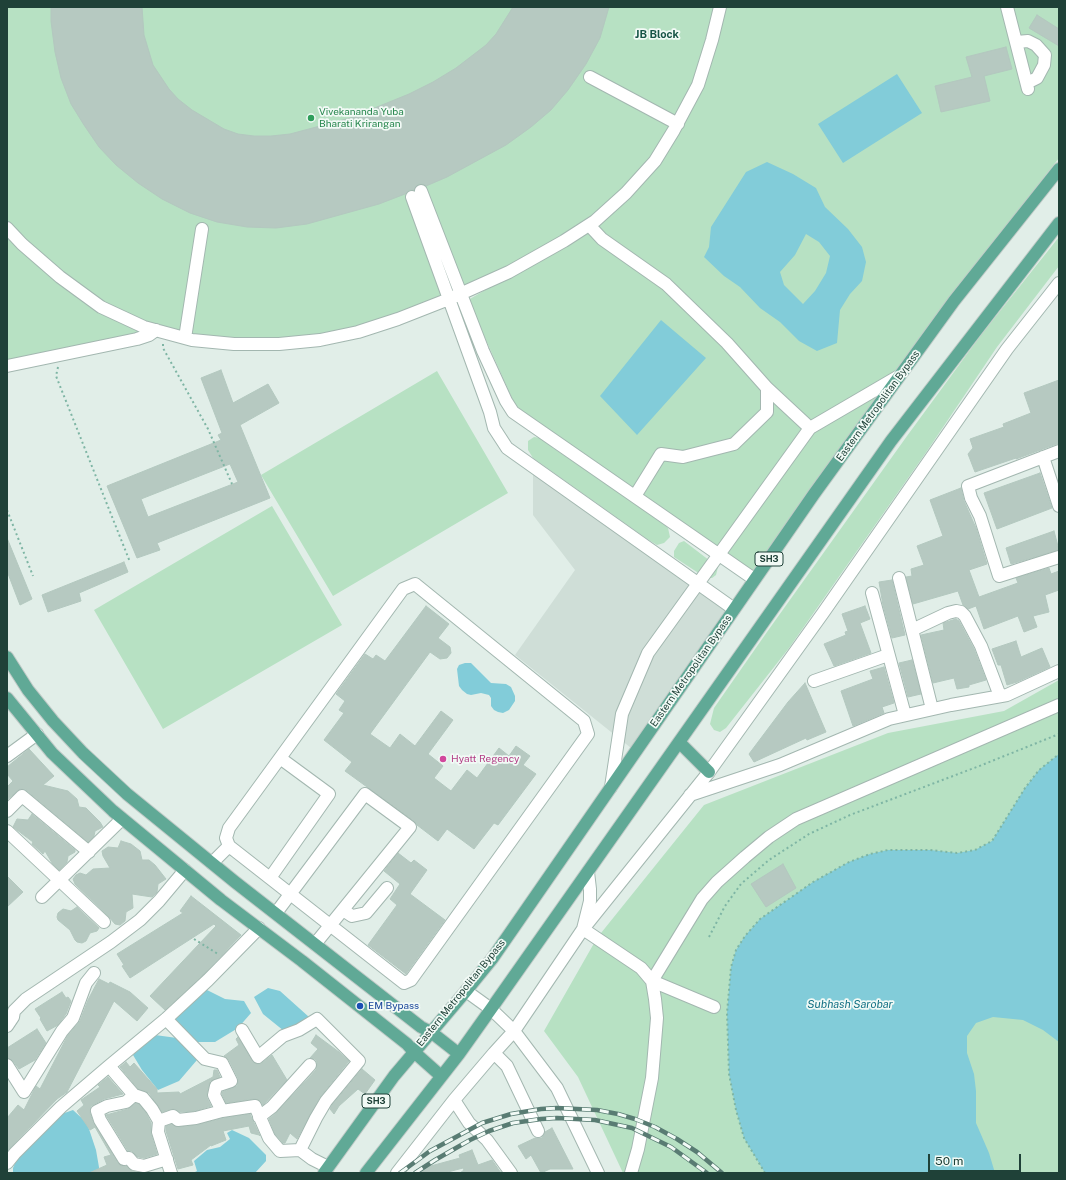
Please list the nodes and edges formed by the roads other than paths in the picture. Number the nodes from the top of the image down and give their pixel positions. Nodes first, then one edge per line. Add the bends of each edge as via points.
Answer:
1 (720, 7) edge
2 (1007, 7) edge
3 (1017, 42) junction
4 (590, 77) dead end
5 (678, 124) junction
6 (1059, 169) edge
7 (1059, 223) edge
8 (589, 225) junction
9 (7, 228) edge
10 (202, 230) dead end
11 (1059, 283) edge
12 (461, 294) junction
13 (449, 299) junction
14 (158, 331) junction
15 (185, 338) junction
16 (7, 366) edge
17 (899, 376) junction
18 (767, 388) junction
19 (810, 428) junction
20 (1059, 451) edge
21 (1043, 457) junction
22 (635, 496) junction
23 (1059, 506) edge
24 (720, 554) junction
25 (1059, 557) edge
26 (899, 578) dead end
27 (754, 579) junction
28 (698, 583) junction
29 (872, 593) dead end
30 (734, 609) junction
31 (912, 630) junction
32 (888, 655) junction
33 (7, 657) edge
34 (1059, 671) edge
35 (814, 681) dead end
36 (1000, 696) junction
37 (7, 698) edge
38 (1059, 704) edge
39 (932, 709) junction
40 (905, 715) junction
41 (36, 734) junction
42 (679, 742) junction
43 (83, 753) junction
44 (7, 756) edge
45 (280, 758) junction
46 (68, 769) junction
47 (709, 772) junction
48 (611, 787) junction
49 (690, 795) junction
50 (7, 812) edge
51 (122, 819) junction
52 (7, 831) edge
53 (229, 846) junction
54 (89, 852) junction
55 (212, 863) junction
56 (185, 870) junction
57 (588, 872) junction
58 (270, 878) junction
59 (60, 880) junction
60 (388, 888) dead end
61 (290, 894) junction
62 (42, 897) dead end
63 (342, 910) junction
64 (276, 913) junction
65 (104, 922) dead end
66 (330, 925) junction
67 (259, 928) junction
68 (583, 929) junction
69 (315, 944) junction
70 (94, 973) dead end
71 (652, 981) junction
72 (466, 991) junction
73 (11, 1006) edge
74 (714, 1007) dead end
75 (491, 1009) junction
76 (166, 1019) junction
77 (7, 1026) edge
78 (242, 1030) dead end
79 (514, 1031) junction
80 (431, 1032) junction
81 (414, 1052) junction
82 (494, 1053) junction
83 (459, 1054) junction
84 (7, 1065) edge
85 (310, 1065) dead end
86 (109, 1066) junction
87 (442, 1076) junction
88 (134, 1095) junction
89 (454, 1100) junction
90 (222, 1111) junction
91 (259, 1117) junction
92 (159, 1121) junction
93 (538, 1131) dead end
94 (300, 1150) junction
95 (167, 1159) junction
96 (7, 1163) edge
97 (326, 1170) edge
98 (171, 1173) edge
99 (366, 1173) edge
100 (397, 1173) edge
101 (511, 1173) edge
102 (598, 1173) edge
103 (631, 1173) edge

1 - 5 street via 698,85
2 - 3 street
3 - 3 street via 1028,86 1037,78 1046,55 1028,41
4 - 5 street
5 - 8 street via 655,161 626,193
6 - 17 main road, Eastern Metropolitan Bypass / SH3 via 954,300
7 - 42 main road via 891,441
8 - 12 street via 509,272
8 - 18 street via 602,239 666,284 727,343
9 - 14 street via 60,277 102,307
10 - 15 street
11 - 47 street via 1007,349
12 - 13 street
12 - 13 street via 417,194
12 - 22 street via 488,363 513,412
13 - 15 street via 358,332 320,340 279,344 234,344
13 - 28 street via 494,428 507,448
14 - 15 street
14 - 16 street via 137,339
17 - 19 street
17 - 27 main road, Eastern Metropolitan Bypass / SH3
18 - 19 street
18 - 22 street via 767,412 734,444 683,457 661,454
19 - 24 street
20 - 21 street
21 - 23 street
21 - 25 street via 968,486 999,576
22 - 24 street
24 - 27 street
24 - 28 street
26 - 31 street
27 - 30 main road, Eastern Metropolitan Bypass / SH3
28 - 30 street
28 - 48 street via 648,653 622,714
29 - 32 street
30 - 48 main road, Eastern Metropolitan Bypass / SH3
31 - 36 street via 956,610 961,612 981,646
31 - 39 street
32 - 35 street
32 - 40 street
33 - 43 main road via 36,700
34 - 36 street
36 - 39 street
37 - 41 main road
38 - 71 street via 796,819 745,857 717,882 702,900
39 - 40 street
40 - 49 street via 889,719 780,765
41 - 44 street
41 - 46 main road
42 - 47 main road
42 - 57 main road
43 - 46 main road
43 - 55 main road via 127,794
45 - 53 street via 229,828 226,838
45 - 58 street via 329,794
45 - 66 street via 403,589 414,584 584,721 588,734 411,980 404,982
46 - 51 main road
47 - 49 street
48 - 72 main road, Eastern Metropolitan Bypass / SH3 via 492,958
49 - 68 street
50 - 54 street via 22,796
51 - 54 street
51 - 56 main road
52 - 59 street
53 - 55 street
53 - 58 street
54 - 59 street
55 - 64 main road
56 - 67 main road
56 - 73 street via 140,920 26,999
57 - 68 street via 590,901
57 - 75 main road
58 - 61 street
59 - 62 street
59 - 65 street
60 - 63 street via 366,914 352,916
61 - 63 street via 365,794 410,827
61 - 64 street
61 - 66 street
63 - 66 street
64 - 69 main road
66 - 69 street
67 - 76 street
67 - 81 main road via 408,1044
68 - 71 street via 641,968
68 - 79 street
69 - 80 main road
70 - 84 street via 86,983 73,1018 24,1092
71 - 74 street
71 - 103 street via 656,1018 652,1078
72 - 75 street
72 - 80 main road, Eastern Metropolitan Bypass / SH3
73 - 77 street via 13,1017
75 - 79 street
75 - 83 main road
76 - 86 street
76 - 90 street via 205,1059 222,1064 231,1081 216,1086 214,1095
78 - 94 street via 258,1057 283,1036 317,1019 359,1061 326,1101
79 - 82 street
79 - 102 street via 557,1088
80 - 81 main road, Eastern Metropolitan Bypass / SH3
80 - 83 main road
81 - 87 main road
81 - 97 main road, Eastern Metropolitan Bypass / SH3
82 - 89 street
82 - 93 street via 507,1066
83 - 87 main road
85 - 91 street via 272,1107
86 - 88 street
86 - 96 street via 61,1107
87 - 99 main road
88 - 92 street via 143,1098
88 - 95 street via 126,1102 97,1111 100,1120 124,1159 129,1158 134,1164 144,1166
89 - 100 street
89 - 101 street
90 - 91 street via 255,1106
90 - 92 street via 196,1118 178,1120 173,1116
91 - 94 street via 269,1138 280,1150
92 - 95 street via 158,1132
94 - 97 street
95 - 98 street

